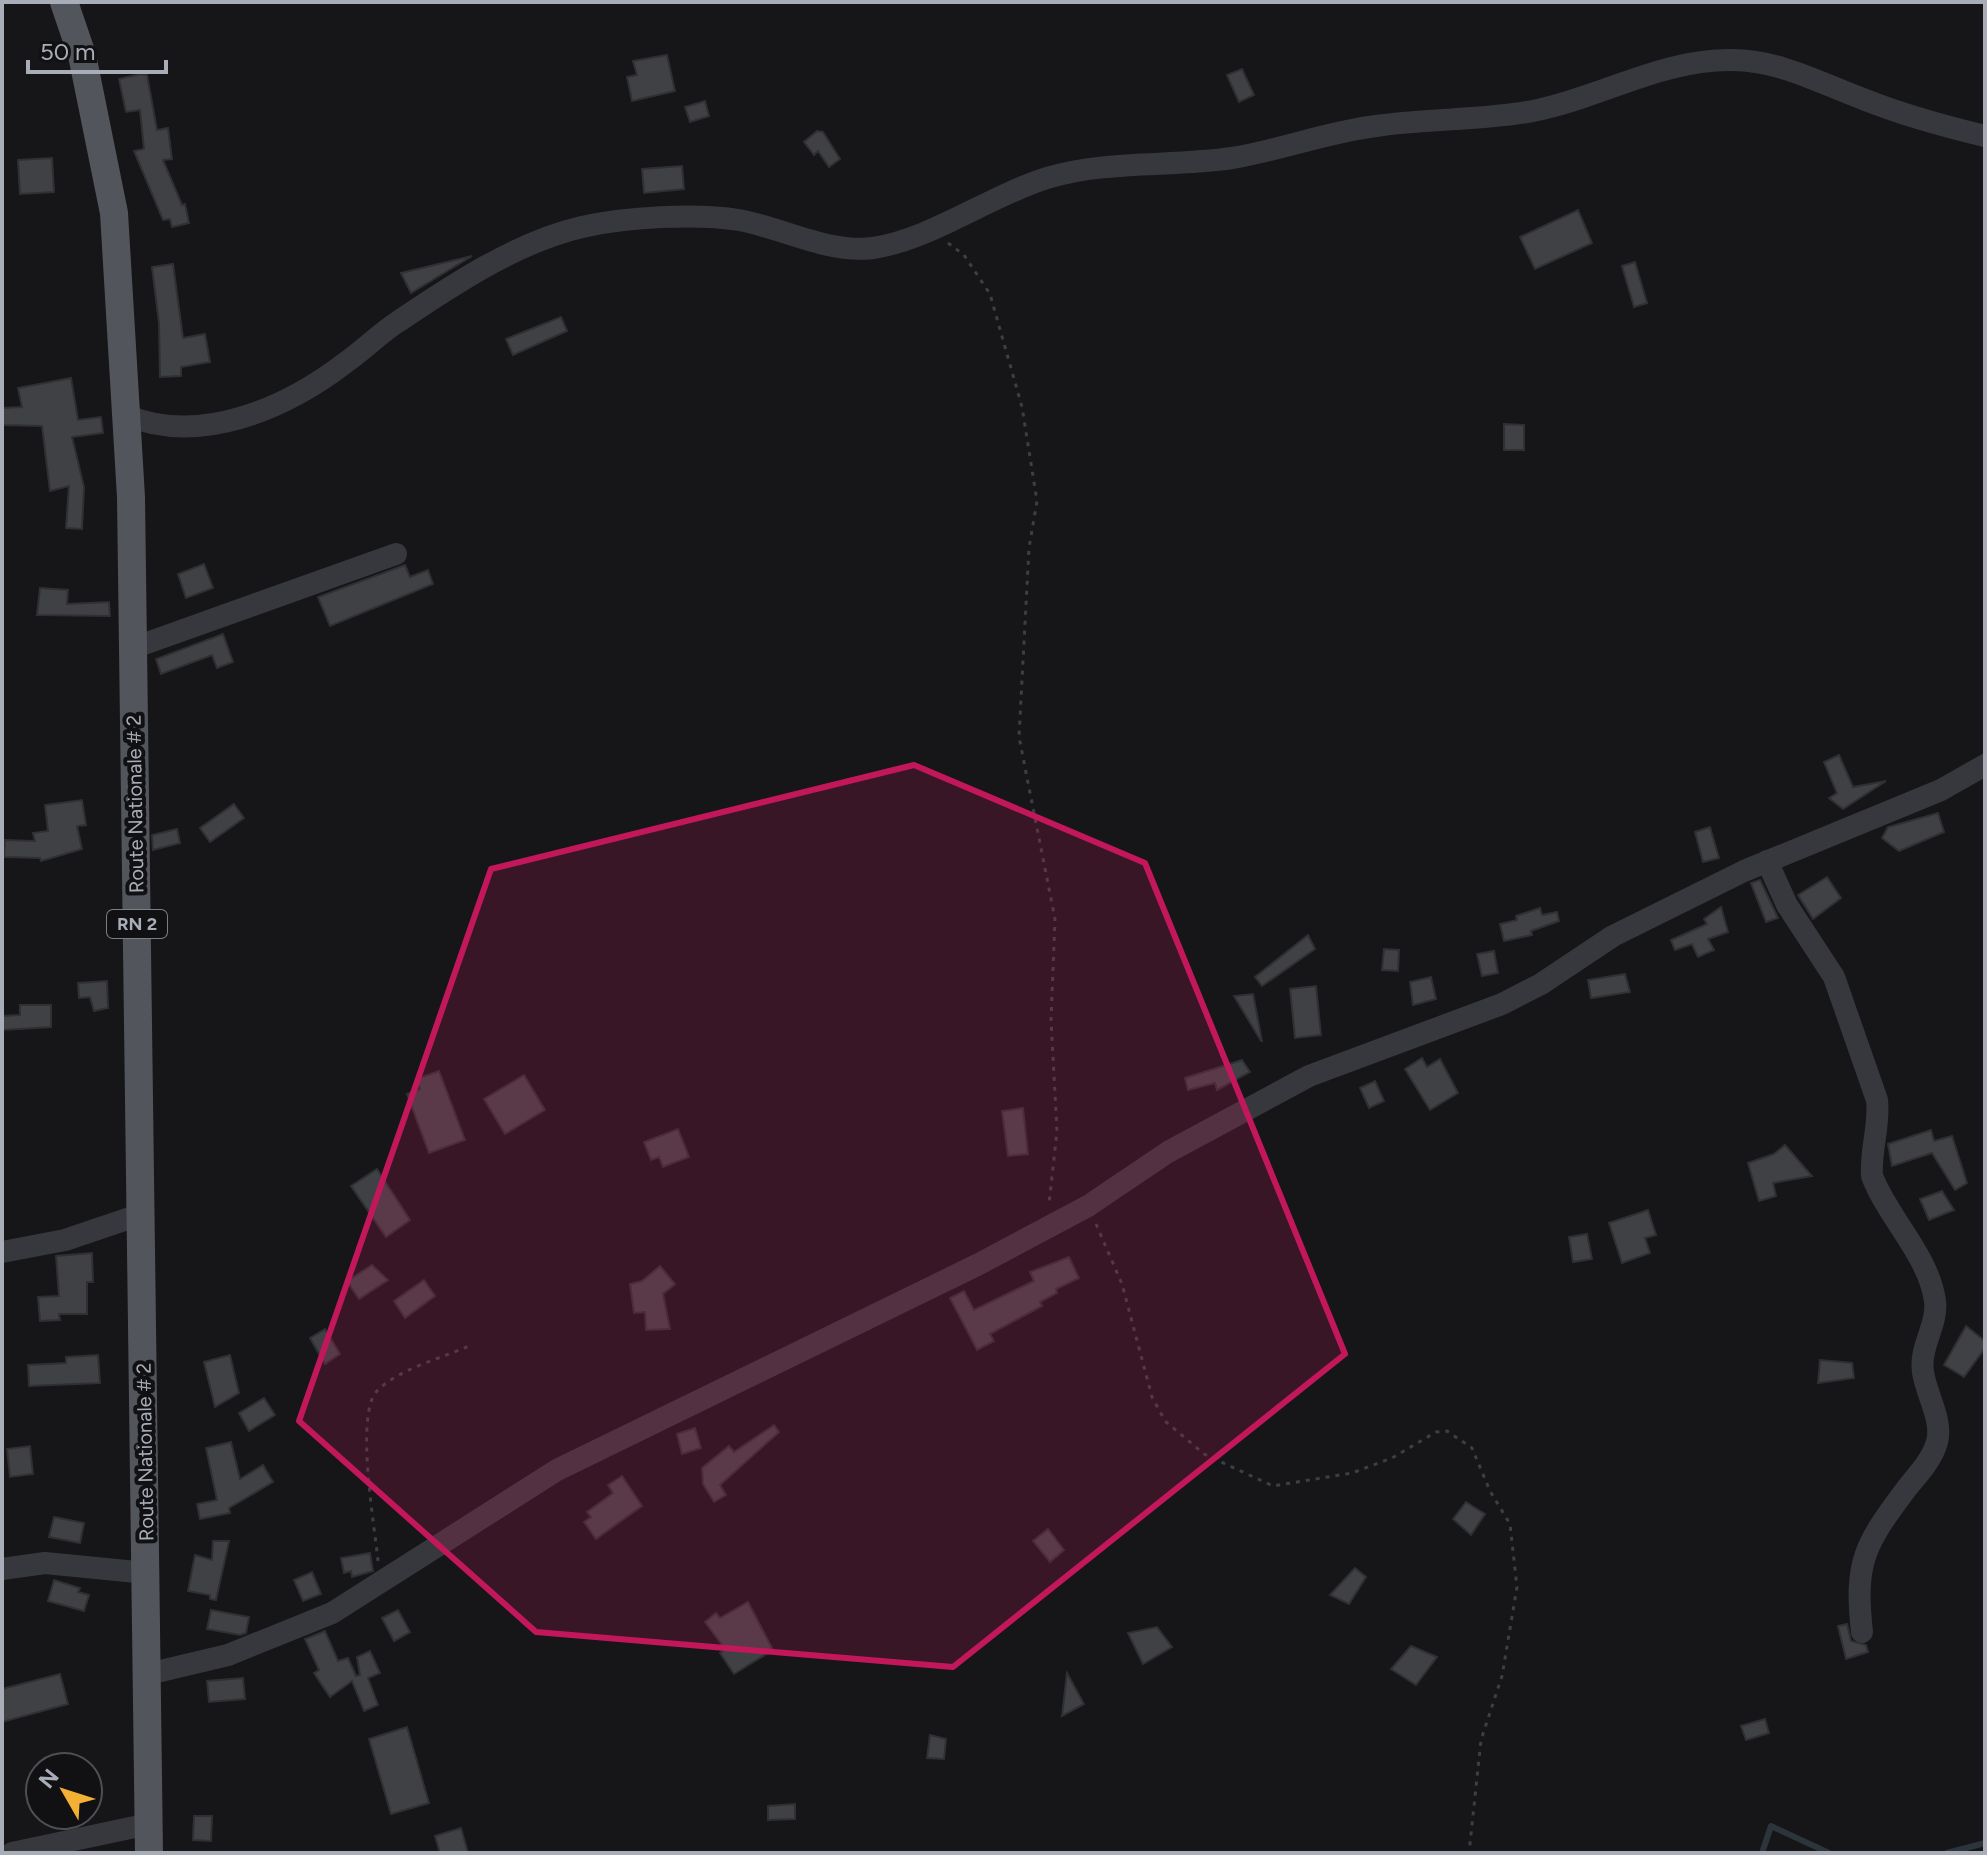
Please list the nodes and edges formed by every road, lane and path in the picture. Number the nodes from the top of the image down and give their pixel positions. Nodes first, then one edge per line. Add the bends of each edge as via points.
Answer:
1 (64, 2) edge
2 (1985, 136) edge
3 (921, 232) junction
4 (126, 415) junction
5 (396, 554) dead end
6 (133, 648) junction
7 (1985, 765) edge
8 (1767, 861) junction
9 (1088, 1206) junction
10 (142, 1214) junction
11 (1047, 1228) junction
12 (2, 1252) edge
13 (473, 1344) dead end
14 (2, 1569) edge
15 (147, 1573) junction
16 (381, 1584) junction
17 (1862, 1632) dead end
18 (148, 1674) junction
19 (149, 1824) junction
20 (12, 1853) edge
21 (149, 1853) edge
22 (1469, 1853) edge

1 - 4 main road, Route Nationale # 2 / RN 2 via 85,68 114,213
2 - 3 street via 1923,122 1781,67 1735,60 1700,62 1635,77 1539,110 1473,121 1376,126 1232,158 1123,165 1051,177
3 - 4 street via 870,248 841,248 736,219 585,226 489,266 396,323 298,394 218,425 177,429
3 - 11 path via 939,237 964,255 990,294 1022,407 1037,501 1029,548 1019,737 1055,919 1051,1020 1057,1131
4 - 6 main road, Route Nationale # 2 / RN 2
5 - 6 street
6 - 10 main road, Route Nationale # 2 / RN 2
7 - 8 street via 1941,790
8 - 9 street via 1613,936 1502,1004 1309,1076 1168,1152
8 - 17 street via 1787,905 1834,977 1877,1100 1872,1176 1935,1298 1936,1316 1922,1369 1937,1421 1937,1442 1863,1556 1857,1587
9 - 11 street
9 - 22 path via 1122,1284 1152,1397 1165,1421 1204,1454 1273,1486 1352,1473 1392,1458 1436,1432 1447,1431 1472,1448 1510,1524 1517,1587 1502,1676 1481,1740
10 - 12 street via 65,1240
10 - 15 main road, Route Nationale # 2 / RN 2
11 - 16 street via 557,1470
13 - 16 path via 386,1383 369,1402 367,1435
14 - 15 street via 45,1563
15 - 18 main road, Route Nationale # 2 / RN 2
16 - 18 street via 277,1638
18 - 19 main road, Route Nationale # 2 / RN 2
19 - 20 street
19 - 21 main road, Route Nationale # 2 / RN 2

